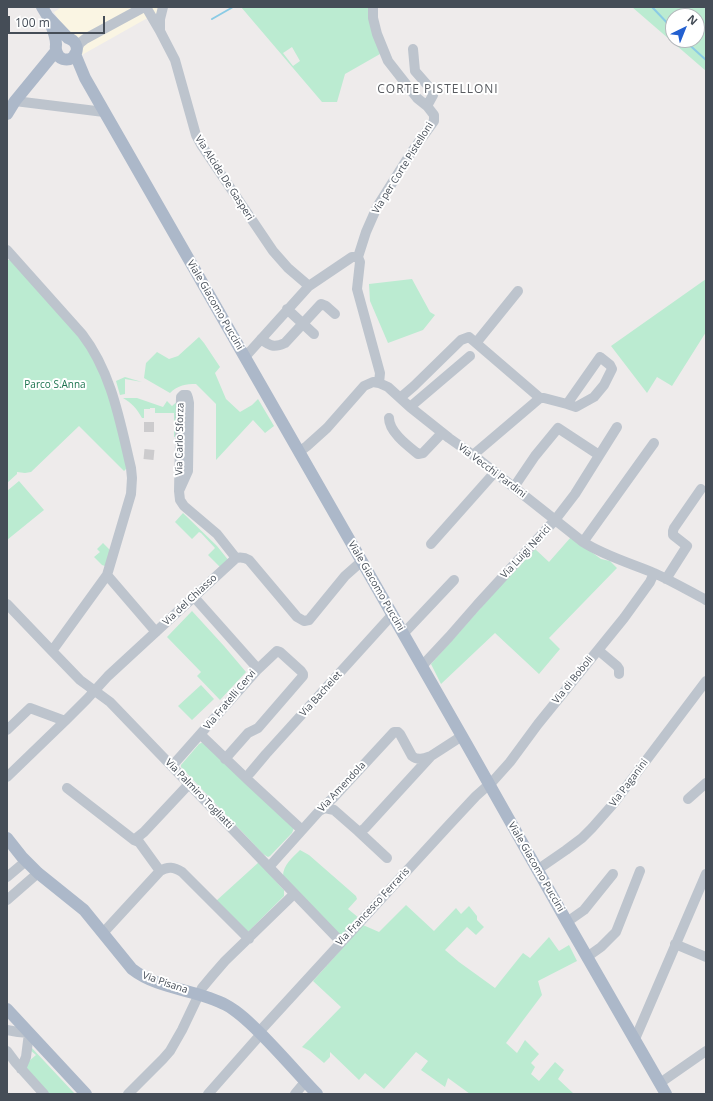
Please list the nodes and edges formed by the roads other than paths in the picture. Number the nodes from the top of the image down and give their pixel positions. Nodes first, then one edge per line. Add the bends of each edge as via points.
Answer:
1 (145, 7) edge
2 (163, 7) edge
3 (373, 7) edge
4 (45, 12) edge
5 (160, 31) junction
6 (69, 48) junction
7 (413, 49) dead end
8 (15, 101) junction
9 (427, 106) junction
10 (104, 112) junction
11 (7, 114) edge
12 (9, 253) edge
13 (358, 257) junction
14 (309, 286) junction
15 (518, 291) dead end
16 (287, 309) junction
17 (335, 314) dead end
18 (303, 324) junction
19 (314, 334) dead end
20 (261, 339) junction
21 (476, 344) junction
22 (470, 356) dead end
23 (245, 357) junction
24 (379, 383) junction
25 (400, 398) junction
26 (540, 398) junction
27 (567, 404) junction
28 (410, 407) junction
29 (389, 418) dead end
30 (617, 427) dead end
31 (442, 433) junction
32 (654, 443) dead end
33 (299, 452) junction
34 (473, 455) junction
35 (599, 455) junction
36 (495, 472) junction
37 (514, 488) junction
38 (701, 488) dead end
39 (179, 490) junction
40 (555, 520) junction
41 (583, 542) junction
42 (431, 544) dead end
43 (236, 558) junction
44 (362, 561) junction
45 (654, 573) junction
46 (107, 575) junction
47 (666, 579) junction
48 (454, 580) dead end
49 (194, 597) junction
50 (706, 600) edge
51 (7, 604) edge
52 (392, 615) junction
53 (156, 632) junction
54 (403, 634) junction
55 (598, 650) junction
56 (52, 651) junction
57 (422, 666) junction
58 (258, 669) junction
59 (620, 674) dead end
60 (706, 681) edge
61 (96, 690) junction
62 (65, 721) junction
63 (7, 730) edge
64 (201, 735) junction
65 (462, 736) junction
66 (412, 756) junction
67 (431, 756) junction
68 (225, 758) junction
69 (172, 766) junction
70 (250, 773) dead end
71 (7, 777) edge
72 (411, 779) junction
73 (706, 783) edge
74 (189, 784) junction
75 (489, 784) junction
76 (67, 788) dead end
77 (333, 798) junction
78 (688, 799) dead end
79 (334, 810) junction
80 (319, 811) junction
81 (302, 830) junction
82 (358, 831) junction
83 (7, 838) edge
84 (134, 840) junction
85 (387, 858) dead end
86 (26, 861) junction
87 (269, 867) junction
88 (164, 869) junction
89 (537, 870) junction
90 (640, 871) dead end
91 (38, 873) junction
92 (613, 874) dead end
93 (706, 874) edge
94 (7, 877) edge
95 (703, 888) edge
96 (294, 894) junction
97 (7, 900) edge
98 (566, 922) junction
99 (103, 933) junction
100 (249, 938) junction
101 (341, 942) junction
102 (675, 944) junction
103 (587, 957) junction
104 (706, 957) edge
105 (200, 994) junction
106 (7, 1010) edge
107 (7, 1030) edge
108 (29, 1033) junction
109 (260, 1033) junction
110 (635, 1039) junction
111 (7, 1051) edge
112 (706, 1051) edge
113 (21, 1069) junction
114 (305, 1082) junction
115 (660, 1083) junction
116 (44, 1094) edge
117 (86, 1094) edge
118 (128, 1094) edge
119 (208, 1094) edge
120 (295, 1094) edge
121 (317, 1094) edge
122 (666, 1094) edge

1 - 5 street, Via Alcide De Gasperi
1 - 6 street, Via Alcide De Gasperi
2 - 5 street
3 - 9 street, Via per Corte Pistelloni via 377,34 388,61 416,98
4 - 6 main road, Viale Giacomo Puccini via 54,33
5 - 14 street, Via Alcide De Gasperi via 176,60 196,135 202,146 273,251
6 - 8 main road via 32,80
6 - 10 main road, Viale Giacomo Puccini
7 - 9 street via 415,72 433,95
8 - 10 street
8 - 11 main road
9 - 13 street, Via per Corte Pistelloni via 434,115 434,121 377,207
10 - 23 main road, Viale Giacomo Puccini
12 - 46 street via 87,340 105,372 112,392 132,478 131,494
13 - 14 street via 352,258
13 - 24 street, Via per Corte Pistelloni via 360,262 357,289 380,373
14 - 16 street
15 - 21 street
16 - 18 street
16 - 20 street
17 - 18 street via 321,304
18 - 19 street
18 - 20 street via 279,346 271,346
20 - 23 street
21 - 25 street via 469,337 462,340
21 - 26 street
22 - 28 street
23 - 33 main road, Viale Giacomo Puccini
24 - 25 street, Via Vecchi Pardini
24 - 33 street via 373,382 364,386 327,428
25 - 28 street, Via Vecchi Pardini
26 - 27 street
26 - 34 street
27 - 27 street via 576,407 594,397 612,369 610,364 600,357
28 - 31 street, Via Vecchi Pardini
29 - 31 street via 394,432 418,454 423,453
30 - 35 street, Via Luigi Nerici
31 - 34 street, Via Vecchi Pardini
32 - 41 street
33 - 44 main road, Viale Giacomo Puccini
34 - 36 street, Via Vecchi Pardini
35 - 37 street via 558,428
35 - 40 street, Via Luigi Nerici
36 - 37 street, Via Vecchi Pardini
36 - 42 street
37 - 40 street, Via Vecchi Pardini
38 - 47 street via 674,528 673,535 687,546
39 - 39 street, Via Carlo Sforza via 188,472 189,403 187,395 183,394
39 - 43 street, Via Carlo Sforza via 180,500 184,506 217,534
40 - 41 street, Via Vecchi Pardini
40 - 57 street, Via Luigi Nerici
41 - 45 street, Via Vecchi Pardini via 603,553
43 - 44 street via 249,560 304,621 309,620 345,576
43 - 49 street, Via del Chiasso
44 - 52 main road, Viale Giacomo Puccini
45 - 47 street, Via Vecchi Pardini
45 - 55 street, Via di Boboli via 624,618
46 - 53 street
46 - 56 street
47 - 50 street, Via Vecchi Pardini
48 - 54 street
49 - 53 street, Via del Chiasso
49 - 58 street, Via Fratelli Cervi
51 - 56 street, Via Palmiro Togliatti
52 - 54 main road, Viale Giacomo Puccini
52 - 70 street, Via Bachelet
53 - 61 street, Via del Chiasso
54 - 57 main road, Viale Giacomo Puccini
55 - 59 street via 619,668
55 - 75 street, Via di Boboli via 510,762
56 - 61 street, Via Palmiro Togliatti via 80,680
57 - 65 main road, Viale Giacomo Puccini
58 - 64 street, Via Fratelli Cervi
58 - 68 street via 277,651 301,671 303,676 258,728 248,733
60 - 89 street, Via Paganini via 614,803 592,828
61 - 62 street, Via del Chiasso
61 - 69 street, Via Palmiro Togliatti
62 - 63 street via 30,708
62 - 71 street, Via del Chiasso
64 - 68 street
64 - 69 street, Via Fratelli Cervi
65 - 67 street
65 - 75 main road, Viale Giacomo Puccini
66 - 67 street via 419,759
66 - 72 street, Via Amendola via 415,772
66 - 77 street, Via Amendola via 400,734 394,732
67 - 72 street
68 - 81 street
69 - 74 street, Via Palmiro Togliatti
72 - 82 street via 365,828
73 - 78 street
74 - 84 street
74 - 87 street, Via Palmiro Togliatti
75 - 89 main road, Viale Giacomo Puccini
75 - 101 street, Via Francesco Ferraris
76 - 84 street
77 - 79 street
77 - 80 street, Via Amendola
79 - 80 street via 325,808
79 - 82 street
80 - 81 street, Via Amendola
81 - 87 street, Via Amendola
82 - 85 street
83 - 86 main road, Via Pisana
84 - 88 street via 139,842
86 - 91 main road, Via Pisana
86 - 94 street
87 - 96 street, Via Palmiro Togliatti
88 - 99 street
88 - 100 street via 177,868 182,872
89 - 98 main road, Viale Giacomo Puccini
90 - 103 street via 616,932
91 - 97 street
91 - 99 main road, Via Pisana via 78,904
92 - 98 street via 584,910
93 - 95 street
95 - 102 street
96 - 100 street
96 - 101 street, Via Palmiro Togliatti
98 - 103 main road, Viale Giacomo Puccini
99 - 105 main road, Via Pisana via 136,972 161,983
100 - 105 street via 212,976
101 - 109 street, Via Francesco Ferraris
102 - 104 street
102 - 110 street
103 - 110 main road, Viale Giacomo Puccini
105 - 109 main road, Via Pisana via 230,1007
105 - 118 street via 170,1050
106 - 108 main road
107 - 108 street
108 - 113 street via 26,1057
108 - 117 main road
109 - 114 main road, Via Pisana
109 - 119 street, Via Francesco Ferraris
110 - 115 main road, Viale Giacomo Puccini
111 - 113 street
112 - 115 street
113 - 116 street
114 - 120 street
114 - 121 main road, Via Pisana
115 - 122 main road, Viale Giacomo Puccini

